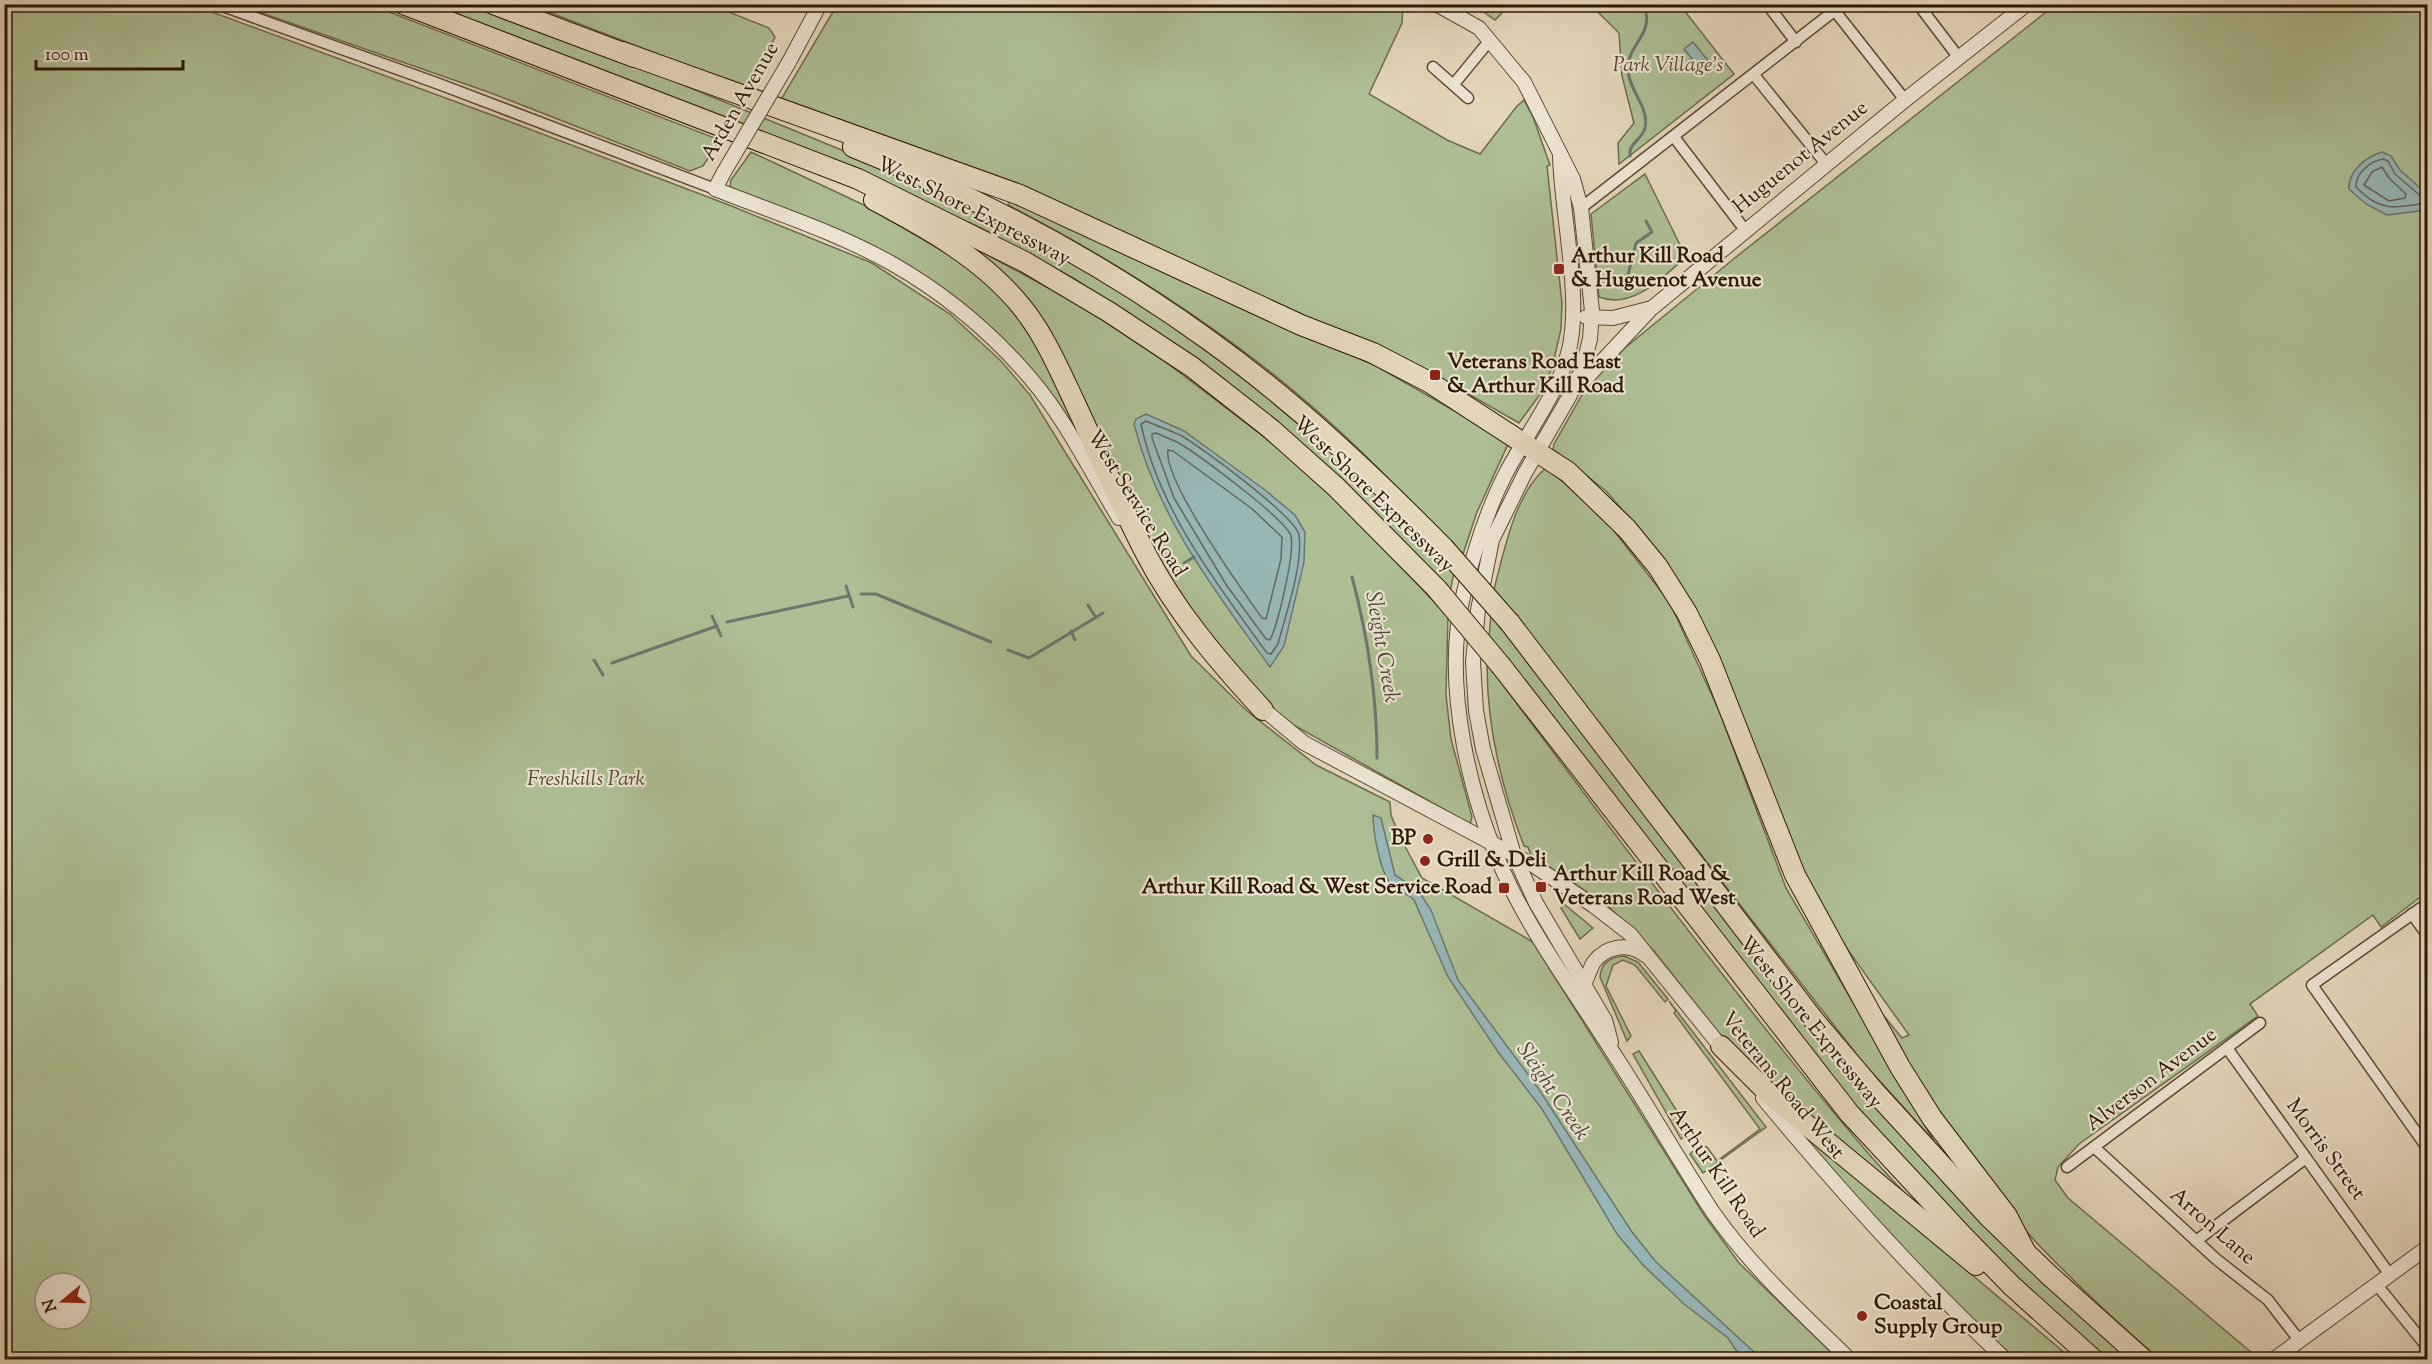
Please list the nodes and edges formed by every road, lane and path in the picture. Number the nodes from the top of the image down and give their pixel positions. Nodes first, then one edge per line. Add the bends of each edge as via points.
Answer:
1 (217, 4) edge
2 (403, 4) edge
3 (493, 4) edge
4 (820, 4) edge
5 (1436, 4) edge
6 (1767, 4) edge
7 (1918, 4) edge
8 (2027, 4) edge
9 (1839, 8) edge
10 (1490, 40) junction
11 (1796, 42) junction
12 (622, 52) junction
13 (1959, 58) junction
14 (1433, 66) dead end
15 (1754, 75) junction
16 (1454, 84) junction
17 (1468, 98) dead end
18 (1905, 100) junction
19 (714, 126) junction
20 (1674, 137) junction
21 (1560, 155) junction
22 (1827, 165) junction
23 (715, 189) junction
24 (1581, 208) junction
25 (1745, 230) junction
26 (1652, 308) junction
27 (1572, 314) junction
28 (1592, 318) junction
29 (1569, 397) junction
30 (1530, 447) junction
31 (1263, 710) junction
32 (1493, 844) junction
33 (1514, 855) junction
34 (2427, 903) edge
35 (2412, 914) junction
36 (2427, 936) edge
37 (1661, 969) junction
38 (1584, 984) junction
39 (2260, 1023) dead end
40 (1720, 1046) junction
41 (2228, 1048) junction
42 (1611, 1050) junction
43 (2094, 1147) junction
44 (2427, 1149) edge
45 (2306, 1158) junction
46 (2067, 1167) dead end
47 (2196, 1241) junction
48 (2427, 1247) edge
49 (2026, 1253) junction
50 (2390, 1275) junction
51 (2377, 1285) junction
52 (2299, 1340) junction
53 (2427, 1348) edge
54 (1850, 1359) edge
55 (2007, 1359) edge
56 (2092, 1359) edge
57 (2144, 1359) edge
58 (2273, 1359) edge

1 - 23 street
2 - 19 highway, West Shore Expressway
3 - 12 highway, West Shore Expressway
4 - 23 street, Arden Avenue, bridge
5 - 10 street via 1467,19
6 - 11 street
7 - 13 street
8 - 13 street, Huguenot Avenue
9 - 11 street
9 - 18 street
10 - 16 street
10 - 21 street via 1532,94
11 - 15 street
12 - 30 highway via 1020,195 1301,325 1372,353 1429,382
12 - 49 highway, West Shore Expressway, bridge via 953,191 1038,234 1210,341 1287,401 1357,461 1444,548 1510,622 1813,1019 1929,1153
13 - 18 street, Huguenot Avenue
14 - 16 street
15 - 20 street
15 - 22 street
16 - 17 street
18 - 22 street, Huguenot Avenue
19 - 31 highway via 813,169 885,206 962,251 1022,306 1042,337 1146,555 1204,644
19 - 56 highway, West Shore Expressway, bridge via 867,184 1025,262 1192,367 1336,487 1437,590 1502,668 1849,1113 1989,1262
20 - 24 street
20 - 25 street
21 - 24 street via 1574,179
21 - 27 street
22 - 25 street, Huguenot Avenue
23 - 31 street, West Service Road via 890,263 941,295 991,337 1038,390 1181,617 1210,655
24 - 28 street
25 - 26 street, Huguenot Avenue
26 - 28 street, Huguenot Avenue via 1629,315
26 - 29 street
27 - 28 street, Huguenot Avenue
27 - 30 street via 1561,375
28 - 29 street via 1583,367
29 - 30 street
30 - 32 street, Arthur Kill Road via 1502,483 1476,546 1457,638 1461,728 1470,773
30 - 33 street, Arthur Kill Road via 1492,540 1478,610 1473,662 1483,749
30 - 49 highway via 1568,472 1606,507 1658,567 1687,613 1812,908 1900,1067 1932,1118 2007,1216
31 - 32 street, West Service Road via 1345,767
32 - 33 street, West Service Road
32 - 42 street, Arthur Kill Road via 1512,889
33 - 37 street, Veterans Road West via 1554,878 1630,934
33 - 38 street, Arthur Kill Road via 1536,903
34 - 35 street
35 - 36 street
35 - 44 street via 2312,985
37 - 38 street via 1640,951 1622,946 1606,951 1593,963
37 - 40 street, Veterans Road West
38 - 42 street, Arthur Kill Road via 1605,1020
39 - 41 street, Alverson Avenue
40 - 55 street, Veterans Road West via 1879,1232 1930,1287
40 - 56 highway via 1768,1094
41 - 43 street, Alverson Avenue
41 - 45 street, Morris Street
42 - 54 street, Arthur Kill Road via 1732,1240
43 - 46 street, Alverson Avenue
43 - 47 street, Arron Lane
45 - 47 street
45 - 50 street, Morris Street
47 - 52 street, Arron Lane via 2268,1300
48 - 50 street
49 - 57 highway, West Shore Expressway
50 - 51 street
51 - 52 street
51 - 53 street
52 - 58 street

